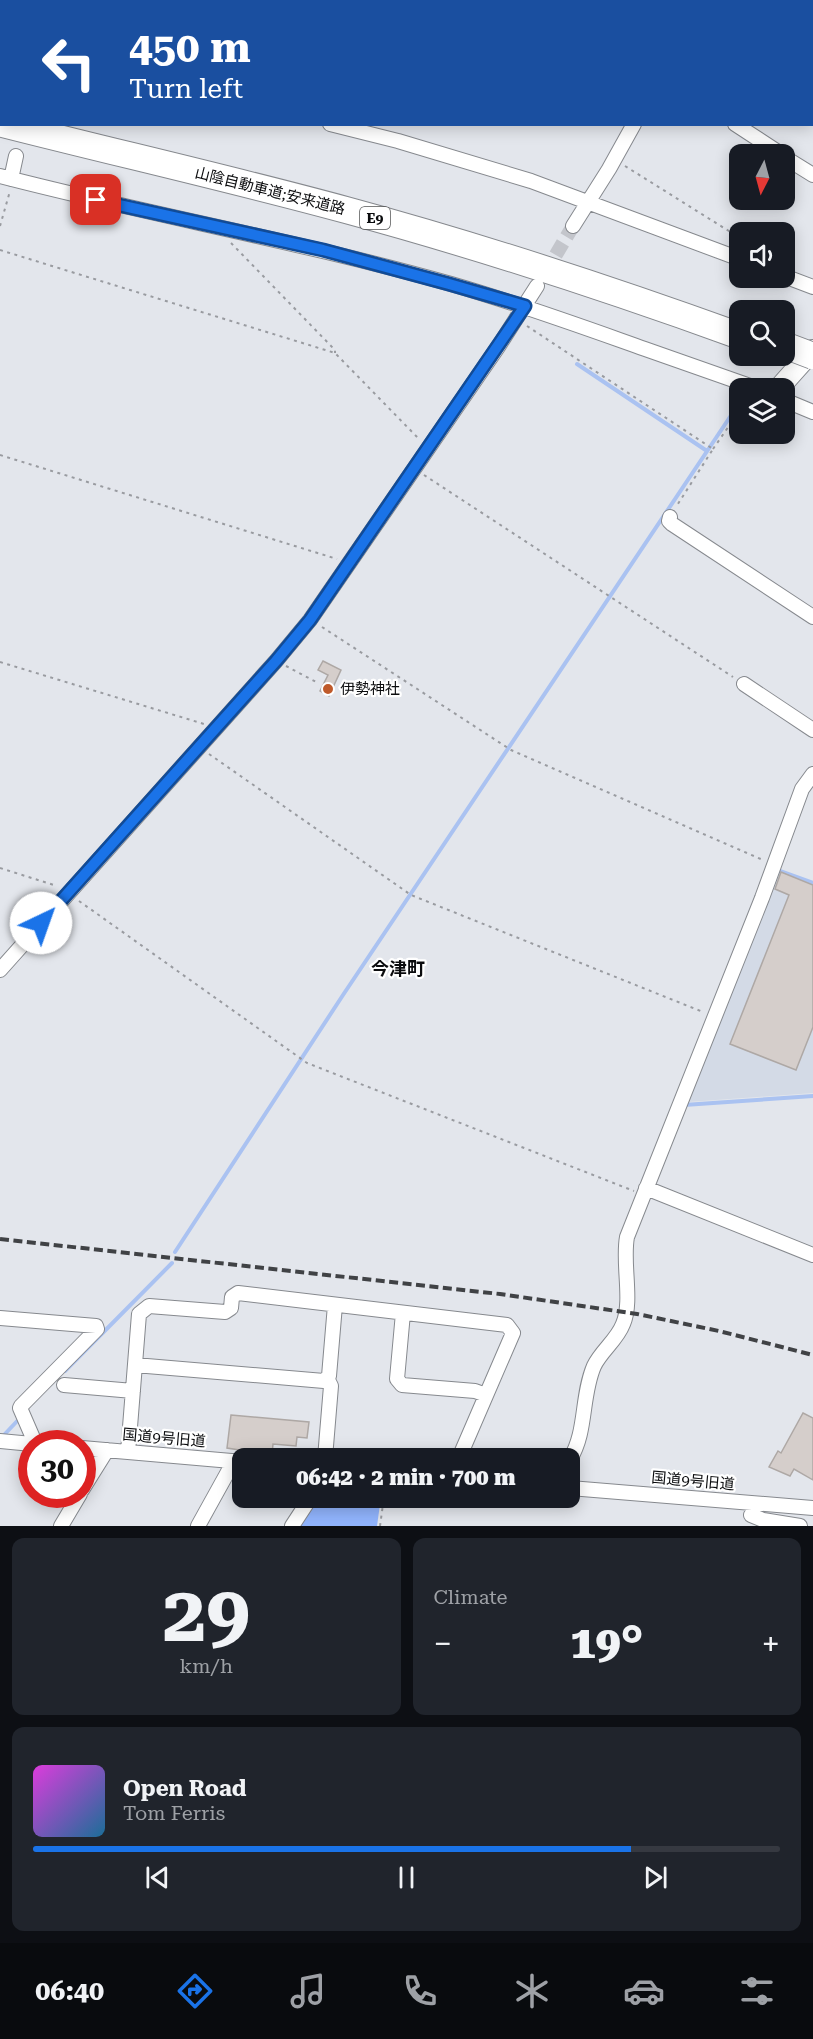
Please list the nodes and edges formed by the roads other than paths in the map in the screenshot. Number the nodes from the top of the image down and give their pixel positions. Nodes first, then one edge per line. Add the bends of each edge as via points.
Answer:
1 (9, 126) edge
2 (42, 126) edge
3 (338, 126) edge
4 (633, 126) edge
5 (738, 126) edge
6 (765, 144) edge
7 (16, 156) dead end
8 (795, 164) edge
9 (813, 175) edge
10 (7, 181) edge
11 (588, 202) junction
12 (573, 226) tunnel mouth
13 (729, 256) edge
14 (795, 280) edge
15 (537, 286) tunnel mouth
16 (813, 287) edge
17 (522, 311) junction
18 (729, 324) edge
19 (729, 332) edge
20 (795, 349) edge
21 (813, 350) edge
22 (795, 356) edge
23 (813, 356) edge
24 (813, 363) edge
25 (788, 378) edge
26 (729, 379) edge
27 (795, 405) edge
28 (813, 412) edge
29 (670, 517) road end
30 (813, 617) edge
31 (744, 684) road end
32 (813, 730) edge
33 (813, 774) edge
34 (0, 969) edge
35 (645, 1191) junction
36 (813, 1255) edge
37 (335, 1305) junction
38 (403, 1313) junction
39 (0, 1318) edge
40 (135, 1365) junction
41 (327, 1378) junction
42 (64, 1385) dead end
43 (133, 1391) junction
44 (486, 1395) junction
45 (30, 1430) edge
46 (0, 1441) edge
47 (18, 1442) edge
48 (326, 1448) edge
49 (463, 1448) edge
50 (576, 1448) edge
51 (96, 1449) edge
52 (107, 1450) junction
53 (128, 1452) junction
54 (232, 1461) edge
55 (232, 1467) edge
56 (96, 1468) edge
57 (580, 1489) edge
58 (72, 1508) edge
59 (304, 1508) edge
60 (813, 1508) edge
61 (751, 1515) edge
62 (61, 1526) edge
63 (198, 1526) edge
64 (292, 1526) edge
65 (800, 1526) edge

1 - 19 highway, 山陰自動車道;安来道路 / E9 via 428,233 530,263
2 - 18 highway, 山陰自動車道;安来道路 / E9 via 431,226 532,256
3 - 11 street via 531,181
4 - 11 street
5 - 6 street
7 - 10 street
8 - 9 street
10 - 17 street via 392,268
11 - 12 street
11 - 13 street
14 - 16 street
15 - 17 street
17 - 26 street
17 - 34 street via 310,620
20 - 23 highway, bridge
21 - 25 street
22 - 24 highway
27 - 28 street
29 - 30 street via 670,523
31 - 32 street
33 - 35 street via 802,789
35 - 36 street
35 - 50 street via 626,1241 627,1305 623,1325 594,1364
37 - 38 street
37 - 40 street via 238,1293 225,1312 149,1306 139,1314
37 - 41 street
38 - 44 street via 397,1379 402,1385
38 - 44 street via 507,1325 513,1333
39 - 45 street via 97,1329 21,1406
40 - 41 street via 324,1381
40 - 43 street
41 - 48 street via 332,1386
42 - 43 street
43 - 53 street
44 - 49 street
46 - 47 street
51 - 52 street, 国道9号旧道
52 - 53 street, 国道9号旧道
52 - 56 street
53 - 54 street, 国道9号旧道
55 - 63 street
57 - 61 street, 国道9号旧道
58 - 62 street
59 - 64 street
60 - 61 street, 国道9号旧道
61 - 65 street

